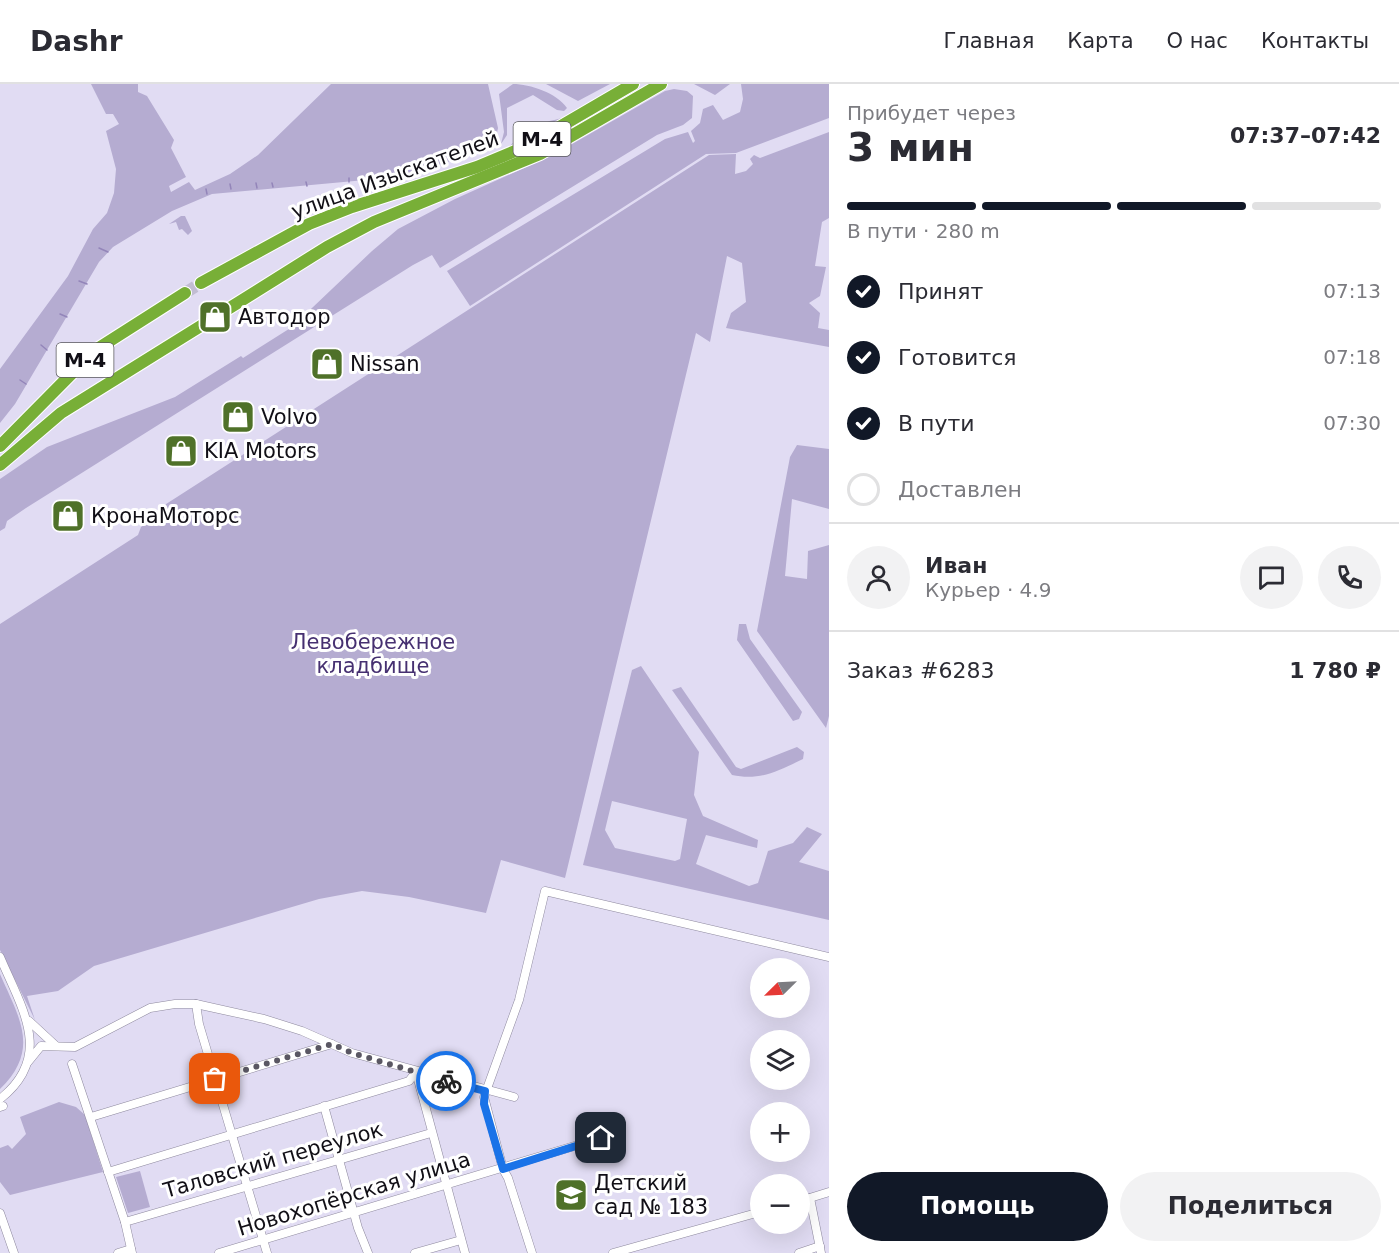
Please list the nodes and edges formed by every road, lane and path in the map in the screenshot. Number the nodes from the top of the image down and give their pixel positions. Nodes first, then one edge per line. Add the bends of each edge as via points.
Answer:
1 (633, 84) edge
2 (661, 84) edge
3 (201, 283) tunnel mouth
4 (185, 292) tunnel mouth
5 (220, 314) dead end
6 (204, 324) dead end
7 (0, 446) edge
8 (0, 465) edge
9 (0, 957) edge
10 (829, 957) edge
11 (196, 1004) junction
12 (24, 1012) junction
13 (332, 1044) junction
14 (56, 1046) junction
15 (27, 1062) junction
16 (72, 1064) dead end
17 (416, 1072) junction
18 (215, 1079) junction
19 (485, 1091) junction
20 (514, 1097) dead end
21 (1, 1104) edge
22 (324, 1106) junction
23 (91, 1117) junction
24 (233, 1133) junction
25 (431, 1133) junction
26 (601, 1138) dead end
27 (339, 1160) junction
28 (503, 1169) junction
29 (108, 1172) junction
30 (447, 1185) junction
31 (248, 1186) junction
32 (829, 1192) edge
33 (810, 1198) joint
34 (0, 1213) edge
35 (355, 1213) junction
36 (750, 1215) edge
37 (125, 1222) junction
38 (263, 1239) junction
39 (461, 1240) junction
40 (820, 1250) edge
41 (131, 1251) edge
42 (15, 1253) edge
43 (118, 1253) edge
44 (219, 1253) edge
45 (267, 1253) edge
46 (368, 1253) edge
47 (415, 1253) edge
48 (465, 1253) edge
49 (532, 1253) edge
50 (613, 1253) edge
51 (799, 1253) edge

1 - 3 highway, улица Изыскателей / М-4 via 527,146 309,224
2 - 5 highway, улица Изыскателей / М-4 via 540,154 374,222
4 - 7 highway, М-4 via 94,351
6 - 8 highway, М-4 via 68,408
9 - 12 street
10 - 19 street via 545,891 519,1000
11 - 13 street via 264,1019
11 - 14 street via 150,1008 75,1047
11 - 18 street
12 - 14 street
12 - 15 street via 31,1038
13 - 17 street
13 - 18 street
14 - 15 street via 41,1046
15 - 21 street
16 - 23 street
17 - 19 street
17 - 22 street via 410,1081
17 - 25 street
18 - 23 street
18 - 24 street
19 - 20 street
19 - 28 street via 484,1104
22 - 24 street
22 - 27 street
23 - 29 street
24 - 29 street
24 - 31 street
25 - 27 street, Таловский переулок
25 - 30 street
26 - 28 street, Новохопёрская улица
27 - 31 street, Таловский переулок
27 - 35 street
28 - 30 street, Новохопёрская улица
28 - 49 street
29 - 37 street
30 - 35 street, Новохопёрская улица
30 - 39 street
31 - 37 street, Таловский переулок
31 - 38 street
32 - 33 street
33 - 40 street
34 - 42 street
35 - 38 street, Новохопёрская улица
35 - 46 street
36 - 50 street
37 - 41 street
38 - 44 street, Новохопёрская улица
38 - 45 street
39 - 47 street
39 - 48 street
40 - 51 street
41 - 43 street

